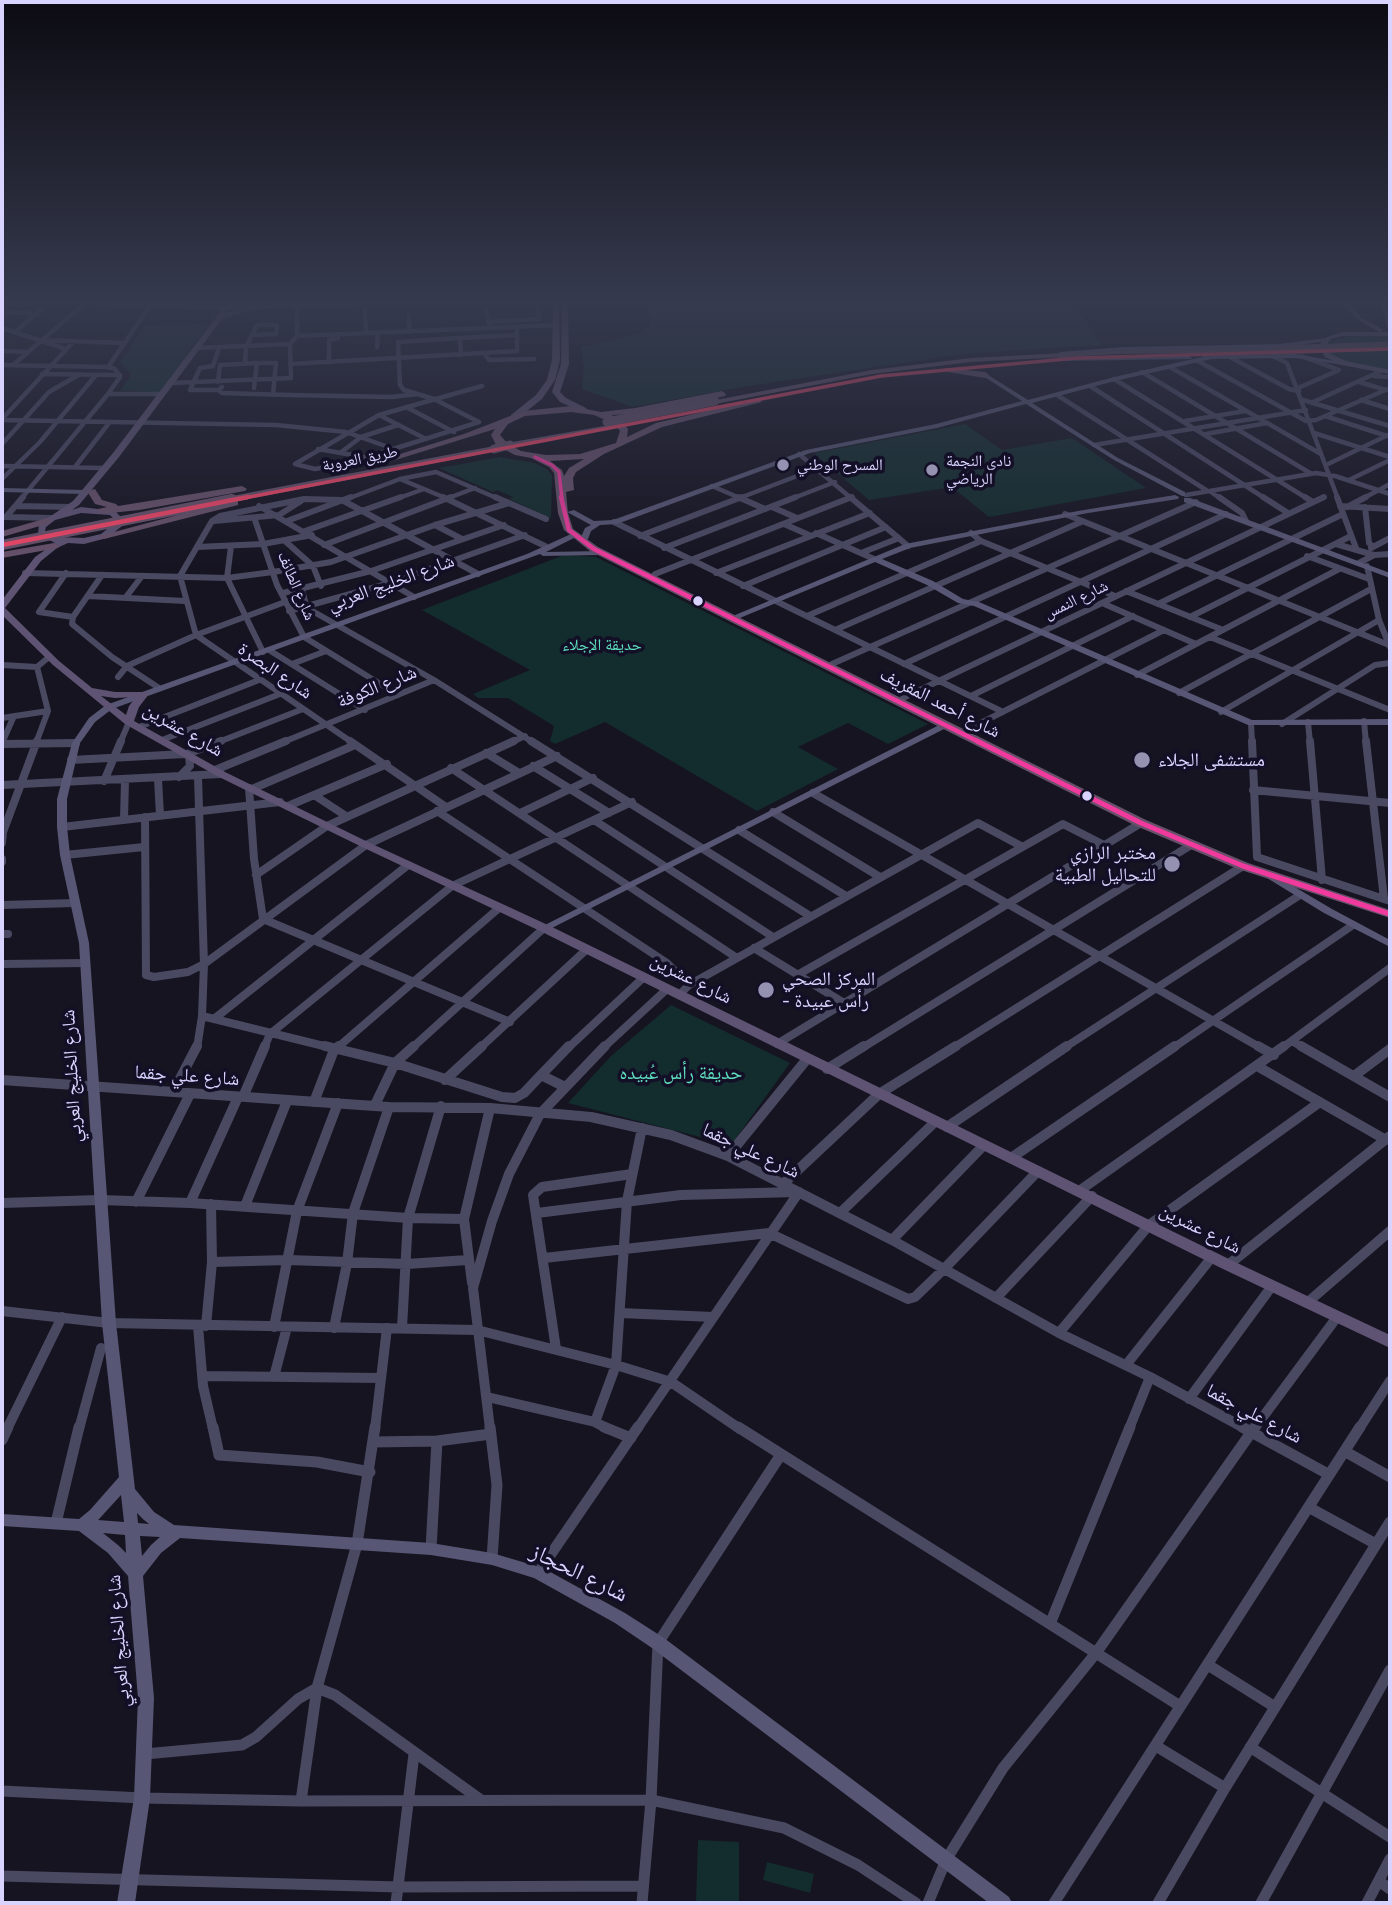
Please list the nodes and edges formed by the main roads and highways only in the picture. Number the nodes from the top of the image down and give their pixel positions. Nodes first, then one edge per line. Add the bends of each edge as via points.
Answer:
1 (164, 392) edge
2 (543, 392) edge
3 (556, 392) edge
4 (735, 392) edge
5 (768, 392) edge
6 (786, 392) edge
7 (798, 392) edge
8 (718, 403) junction
9 (583, 410) junction
10 (596, 412) junction
11 (509, 420) junction
12 (620, 442) junction
13 (600, 453) junction
14 (116, 455) junction
15 (531, 457) junction
16 (338, 477) junction
17 (312, 481) junction
18 (88, 492) junction
19 (139, 507) junction
20 (96, 510) junction
21 (53, 518) junction
22 (2, 534) edge
23 (104, 536) junction
24 (579, 536) junction
25 (2, 542) edge
26 (60, 544) junction
27 (2, 555) edge
28 (2, 608) edge
29 (735, 617) junction
30 (89, 690) junction
31 (134, 724) junction
32 (1038, 769) junction
33 (250, 788) joint
34 (1388, 903) edge
35 (1390, 914) edge
36 (1390, 1341) edge

1 - 14 main road
2 - 11 main road
3 - 9 main road
4 - 10 highway via 635,411
5 - 8 highway
6 - 8 highway
7 - 12 highway via 669,422
8 - 16 highway, طريق العروبة, bridge
9 - 10 highway
9 - 11 highway via 546,410
10 - 12 highway via 621,424 625,435
11 - 15 highway via 495,435 499,443
11 - 16 highway
12 - 13 highway
13 - 15 highway
13 - 24 highway, شارع أحمد المقريف via 570,474 571,512
14 - 18 main road
14 - 18 main road
15 - 16 highway via 486,455 373,476
15 - 24 highway via 559,472 562,513
16 - 17 highway, طريق العروبة
17 - 19 highway via 261,485
17 - 23 highway
17 - 25 highway, طريق العروبة, bridge
18 - 19 highway via 103,504
18 - 20 main road via 86,500
18 - 21 main road
19 - 20 highway
20 - 21 main road
20 - 23 main road via 118,518 120,524
21 - 22 highway
21 - 26 main road via 41,532
23 - 26 main road
24 - 29 highway, شارع أحمد المقريف
24 - 29 highway, شارع أحمد المقريف via 601,553
26 - 27 highway
26 - 28 main road, شارع عشرين via 26,573
28 - 30 main road, شارع عشرين
29 - 32 highway, شارع أحمد المقريف
29 - 32 highway, شارع أحمد المقريف
30 - 31 main road, شارع عشرين
30 - 31 main road via 144,694 134,706
31 - 33 main road, شارع عشرين
32 - 34 highway, شارع أحمد المقريف via 1220,850
32 - 35 highway, شارع أحمد المقريف via 1191,845
33 - 36 main road, شارع عشرين via 678,990 827,1069

